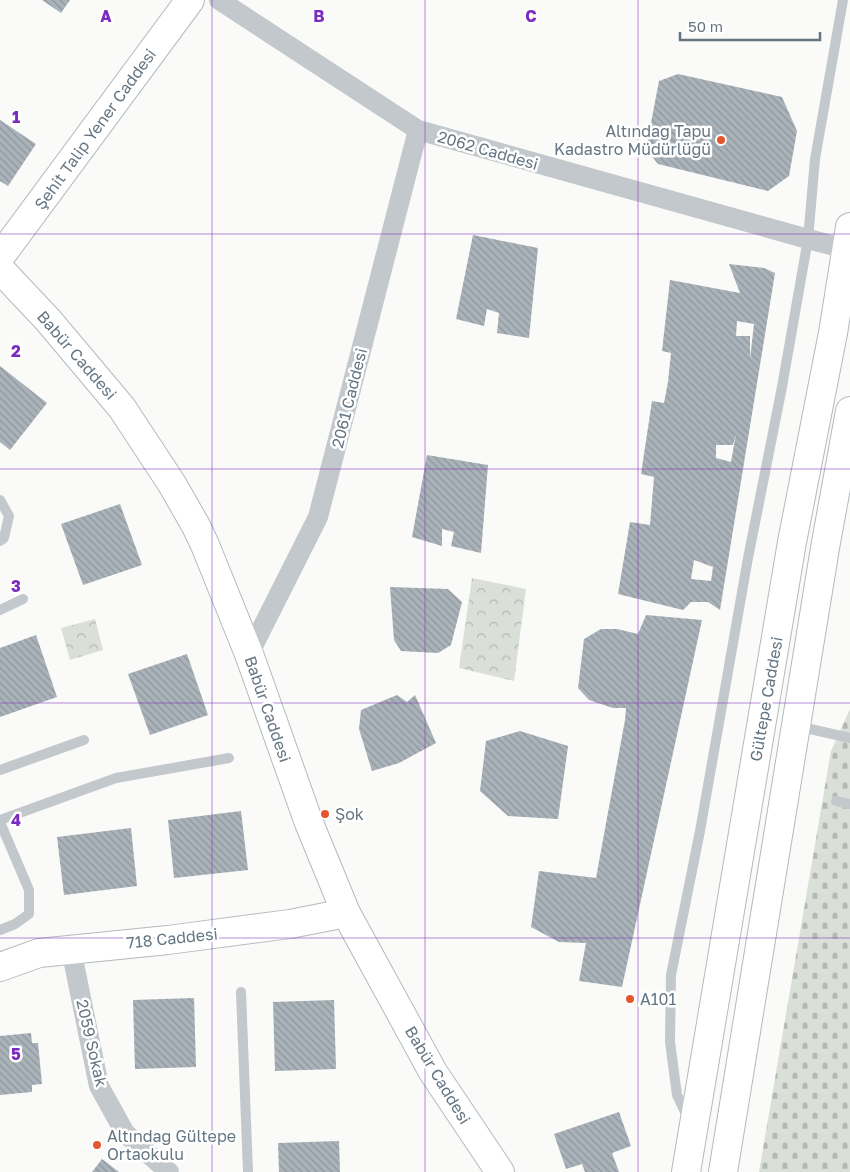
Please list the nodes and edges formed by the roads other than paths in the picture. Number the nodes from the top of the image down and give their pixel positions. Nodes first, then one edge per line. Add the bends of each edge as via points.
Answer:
1 (190, 0) edge
2 (218, 0) edge
3 (843, 0) edge
4 (418, 130) junction
5 (848, 238) edge
6 (808, 239) junction
7 (0, 257) edge
8 (0, 270) edge
9 (850, 410) edge
10 (0, 500) edge
11 (0, 541) edge
12 (23, 599) dead end
13 (0, 610) edge
14 (249, 654) junction
15 (796, 725) junction
16 (850, 738) edge
17 (84, 740) dead end
18 (229, 758) dead end
19 (0, 770) edge
20 (836, 801) dead end
21 (850, 804) edge
22 (0, 821) edge
23 (346, 913) junction
24 (0, 930) edge
25 (71, 949) junction
26 (0, 967) edge
27 (241, 992) dead end
28 (692, 1128) junction
29 (169, 1172) edge
30 (248, 1172) edge
31 (500, 1172) edge
32 (686, 1172) edge
33 (722, 1172) edge

1 - 7 main road, Şehit Talip Yener Caddesi
2 - 4 street, 2062 Caddesi
3 - 6 lane via 815,159
4 - 6 street, 2062 Caddesi
4 - 14 street, 2061 Caddesi via 318,517
5 - 6 street, 2062 Caddesi
5 - 28 main road, Gültepe Caddesi via 792,542
6 - 28 lane via 671,975 670,1042 677,1095
8 - 14 main road, Babür Caddesi via 48,320 122,408 172,484 205,545
9 - 15 main road, Gültepe Caddesi
10 - 11 lane via 9,516 4,538
12 - 13 lane
14 - 23 main road, Babür Caddesi via 309,824
15 - 16 lane
15 - 33 main road, Gültepe Caddesi
17 - 19 lane
18 - 22 lane via 116,778
20 - 21 lane
22 - 24 lane via 29,890 29,914
23 - 25 main road, 718 Caddesi via 168,940
23 - 31 main road, Babür Caddesi via 433,1072
25 - 26 main road, 718 Caddesi via 39,953
25 - 29 street, 2059 Sokak via 99,1086 125,1133
27 - 30 lane
28 - 32 main road, Gültepe Caddesi

